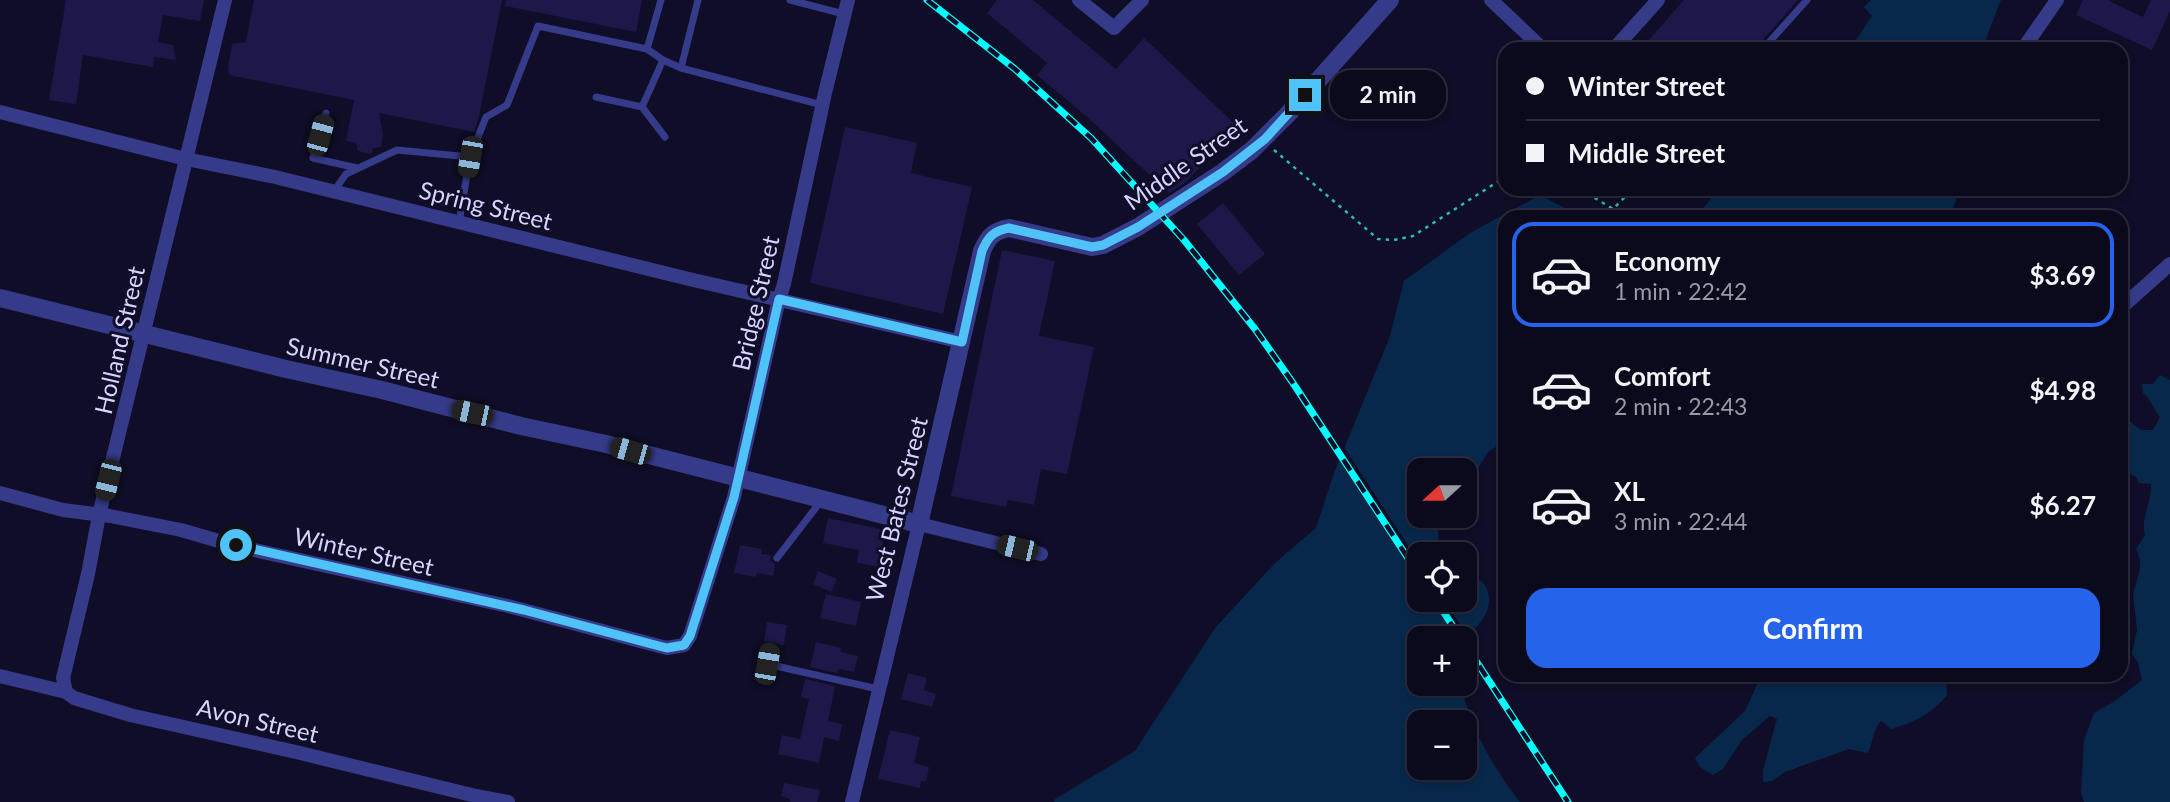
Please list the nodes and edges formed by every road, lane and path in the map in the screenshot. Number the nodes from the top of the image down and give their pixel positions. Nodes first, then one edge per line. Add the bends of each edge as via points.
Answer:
1 (225, 0) edge
2 (661, 0) edge
3 (698, 0) edge
4 (790, 0) edge
5 (1079, 0) edge
6 (1142, 0) edge
7 (1390, 0) edge
8 (1491, 0) edge
9 (1658, 0) edge
10 (1807, 0) edge
11 (2057, 0) edge
12 (846, 7) edge
13 (1536, 42) edge
14 (1620, 42) edge
15 (1769, 42) edge
16 (2028, 42) edge
17 (648, 49) junction
18 (663, 60) junction
19 (681, 68) junction
20 (596, 97) dead end
21 (823, 106) junction
22 (642, 107) junction
23 (0, 112) edge
24 (326, 113) dead end
25 (665, 137) dead end
26 (1263, 141) junction
27 (470, 157) junction
28 (186, 159) junction
29 (358, 168) junction
30 (1498, 181) edge
31 (334, 191) junction
32 (1592, 196) edge
33 (1626, 196) edge
34 (459, 223) junction
35 (996, 231) joint
36 (2170, 264) edge
37 (0, 298) edge
38 (779, 299) junction
39 (2128, 302) edge
40 (144, 334) junction
41 (962, 342) junction
42 (738, 478) junction
43 (0, 493) edge
44 (822, 501) junction
45 (99, 515) junction
46 (919, 524) junction
47 (1041, 554) dead end
48 (777, 558) dead end
49 (676, 646) joint
50 (770, 648) dead end
51 (0, 676) edge
52 (878, 690) junction
53 (66, 692) junction
54 (508, 802) edge
55 (852, 802) edge

1 - 28 street, Holland Street
2 - 17 lane
3 - 19 lane
4 - 12 lane
5 - 6 street via 1114,28
7 - 26 street, Middle Street
8 - 13 street
9 - 14 street
10 - 15 lane
11 - 16 street
12 - 21 street, Bridge Street
17 - 18 lane
17 - 27 lane via 538,26 507,106 486,117
18 - 19 lane
18 - 22 lane
19 - 21 lane
20 - 22 lane
21 - 38 street, Bridge Street
22 - 25 lane
23 - 28 street, Spring Street
24 - 29 lane via 313,158
26 - 30 path via 1378,239 1412,236
26 - 35 street, Middle Street via 1223,172 1103,245 1092,247 1009,228
27 - 29 lane via 397,150
27 - 34 lane
28 - 31 street, Spring Street
28 - 40 street, Holland Street
29 - 31 lane via 346,174
31 - 34 street, Spring Street
32 - 33 path via 1613,209
34 - 38 street, Spring Street
35 - 41 street, West Bates Street via 982,251
36 - 39 street
37 - 40 street, Summer Street
38 - 41 street, Spring Street
38 - 42 street, Bridge Street
40 - 42 street, Summer Street
40 - 45 street, Holland Street
41 - 46 street, West Bates Street
42 - 44 street, Summer Street
42 - 49 street, Bridge Street via 690,636 684,645
43 - 45 street, Winter Street
44 - 46 street, Summer Street
44 - 48 lane
45 - 49 street, Winter Street via 529,611 667,648
45 - 53 street, Holland Street via 63,678
46 - 47 street, Summer Street
46 - 52 street, West Bates Street
50 - 52 lane via 767,664
51 - 53 street, Avon Street
52 - 55 street, West Bates Street
53 - 54 street, Avon Street via 130,715

